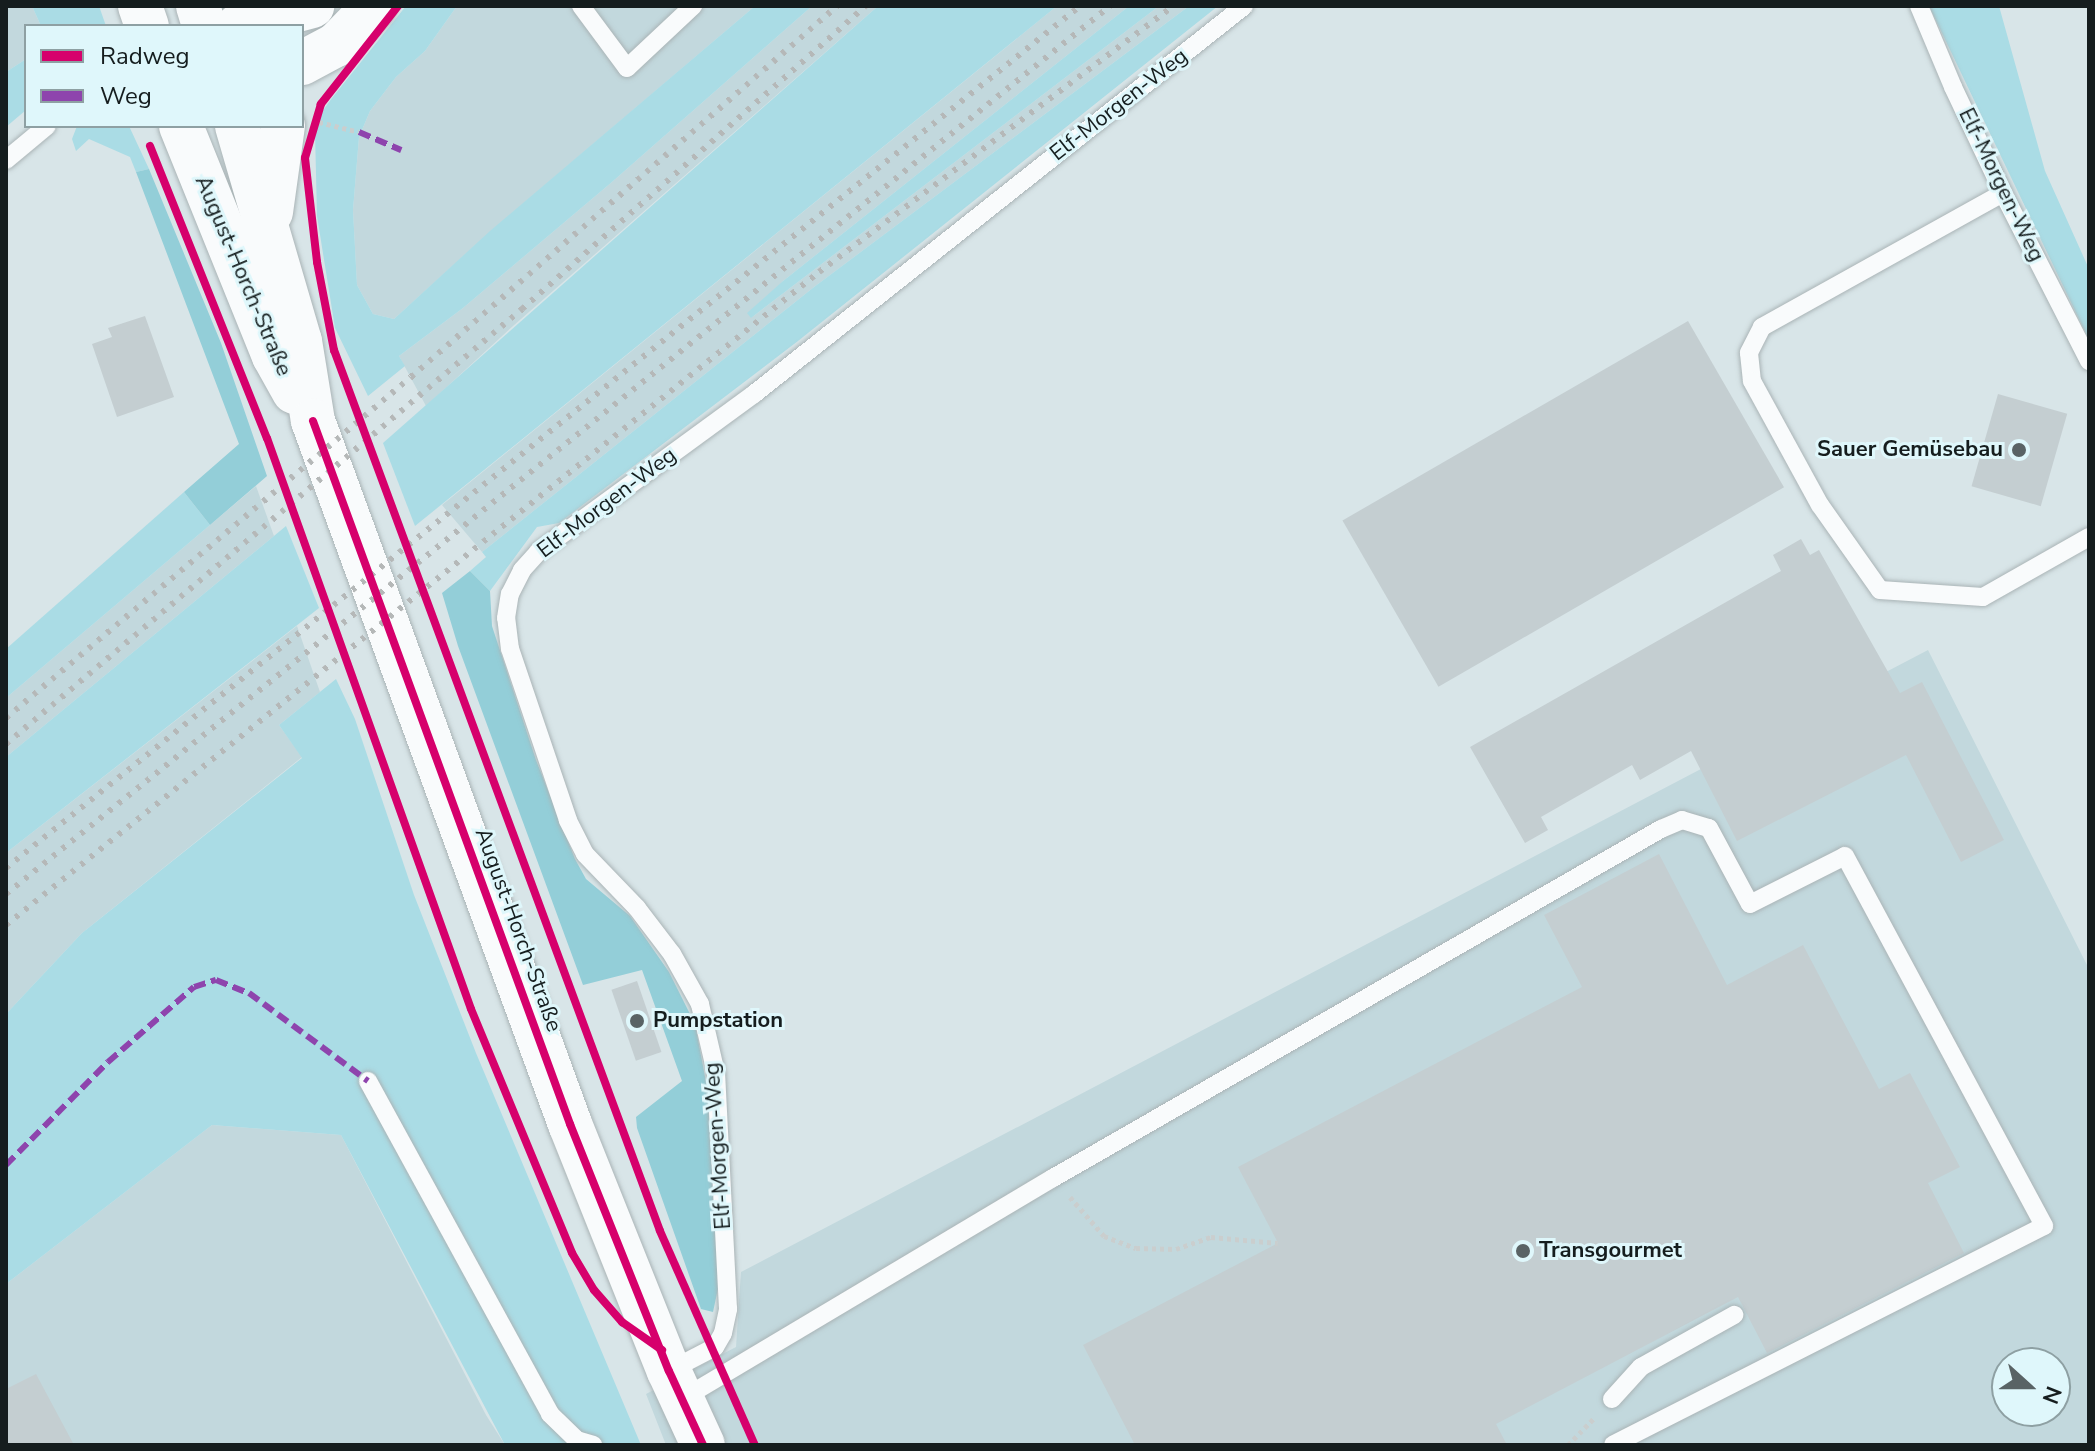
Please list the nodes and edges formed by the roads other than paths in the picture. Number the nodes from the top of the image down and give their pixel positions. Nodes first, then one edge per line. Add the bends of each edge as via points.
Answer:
1 (374, 6) edge
2 (581, 6) edge
3 (693, 6) edge
4 (1244, 6) edge
5 (1919, 6) edge
6 (304, 89) edge
7 (45, 128) edge
8 (182, 128) edge
9 (238, 128) edge
10 (290, 128) edge
11 (6, 160) edge
12 (2003, 193) junction
13 (269, 238) junction
14 (2089, 361) edge
15 (313, 421) junction
16 (2089, 537) edge
17 (368, 1081) dead end
18 (1734, 1315) dead end
19 (1612, 1399) dead end
20 (686, 1419) edge
21 (593, 1445) edge
22 (1613, 1445) edge

1 - 6 main road
2 - 3 lane via 627,68
4 - 20 lane, Elf-Morgen-Weg via 754,394 538,552 510,594 510,649 568,820 585,854 672,954 700,1004 716,1073 728,1309
5 - 12 lane, Elf-Morgen-Weg
7 - 11 lane
8 - 15 main road, August-Horch-Straße via 274,356
9 - 13 main road, August-Horch-Straße
10 - 13 main road via 273,176
12 - 14 lane, Elf-Morgen-Weg
12 - 16 lane via 1762,327 1749,353 1752,381 1820,505 1880,590 1983,597
13 - 15 main road, August-Horch-Straße via 300,341
15 - 20 main road, August-Horch-Straße via 570,1124
17 - 21 lane via 550,1414 577,1440
18 - 19 lane via 1641,1367
20 - 22 lane via 1053,1178 1682,820 1709,828 1750,904 1845,856 2044,1226

